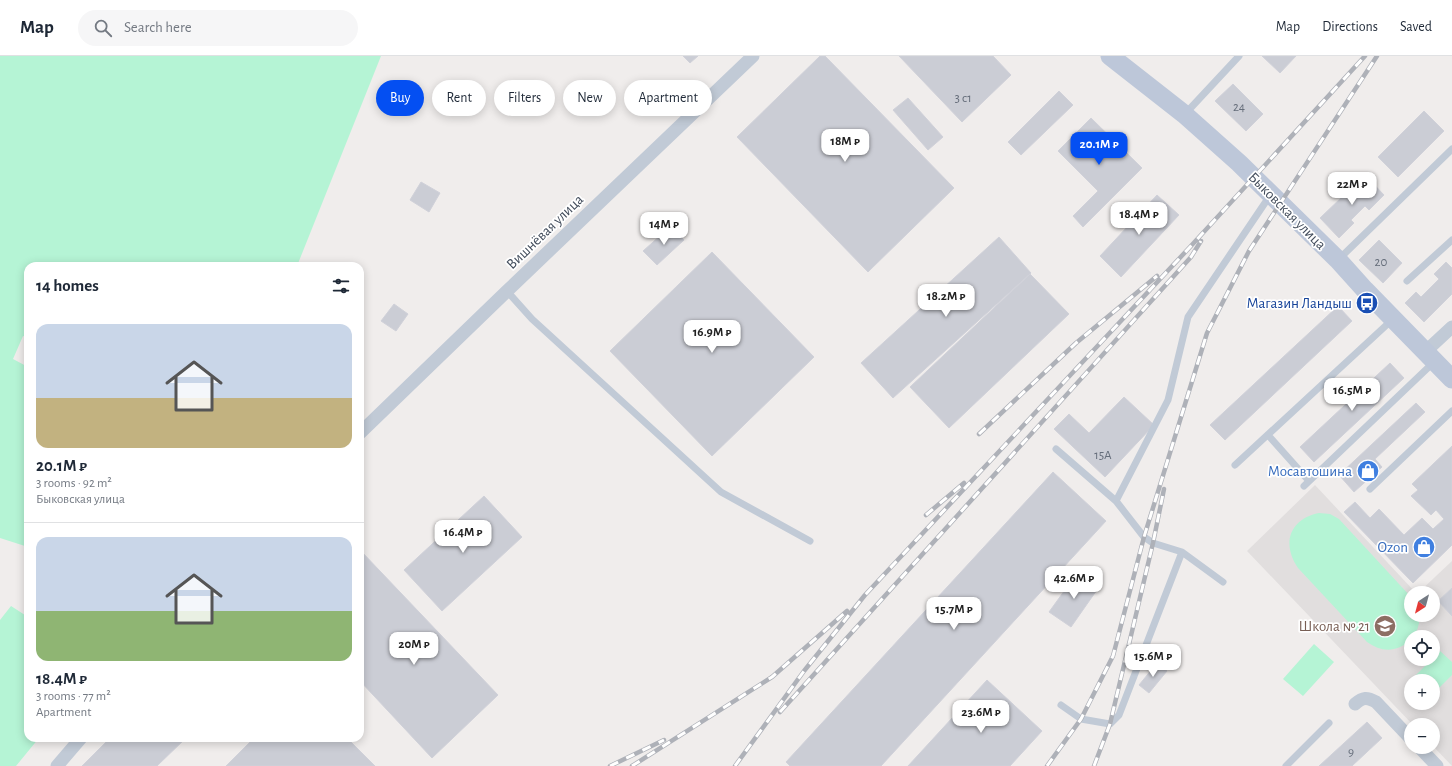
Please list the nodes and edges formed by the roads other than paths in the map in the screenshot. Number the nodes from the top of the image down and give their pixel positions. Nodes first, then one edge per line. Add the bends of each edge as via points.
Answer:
1 (753, 56) edge
2 (1110, 56) edge
3 (1239, 56) edge
4 (1184, 114) junction
5 (1452, 150) edge
6 (1271, 194) junction
7 (1452, 240) edge
8 (1338, 260) junction
9 (1407, 281) dead end
10 (507, 291) junction
11 (1393, 318) junction
12 (1452, 327) edge
13 (1430, 357) junction
14 (1452, 379) edge
15 (1452, 411) edge
16 (364, 429) edge
17 (1268, 435) junction
18 (1056, 449) dead end
19 (1235, 465) dead end
20 (1370, 489) dead end
21 (1116, 501) junction
22 (810, 541) dead end
23 (1182, 552) junction
24 (1223, 582) dead end
25 (1355, 704) dead end
26 (1061, 705) dead end
27 (1329, 723) dead end
28 (1404, 732) edge
29 (78, 742) edge
30 (1426, 754) edge
31 (57, 766) edge
32 (1286, 766) edge
33 (1437, 766) edge

1 - 10 street, Вишнёвая улица
2 - 4 street, Быковская улица
3 - 4 lane
4 - 6 street, Быковская улица
5 - 8 lane
6 - 8 street, Быковская улица
6 - 21 lane via 1188,317 1168,400
7 - 9 lane
8 - 11 street, Быковская улица
10 - 16 street, Вишнёвая улица
10 - 22 lane via 532,319 721,492
11 - 13 street, Быковская улица
11 - 17 lane
12 - 13 street
13 - 14 street, Быковская улица
13 - 17 lane via 1306,483
15 - 20 lane
17 - 19 lane
18 - 21 lane
21 - 23 lane via 1144,537 1153,543
23 - 24 lane
23 - 26 lane via 1119,715 1110,724 1082,719
25 - 28 street via 1361,698 1369,698
27 - 32 lane
29 - 31 street
30 - 33 street

